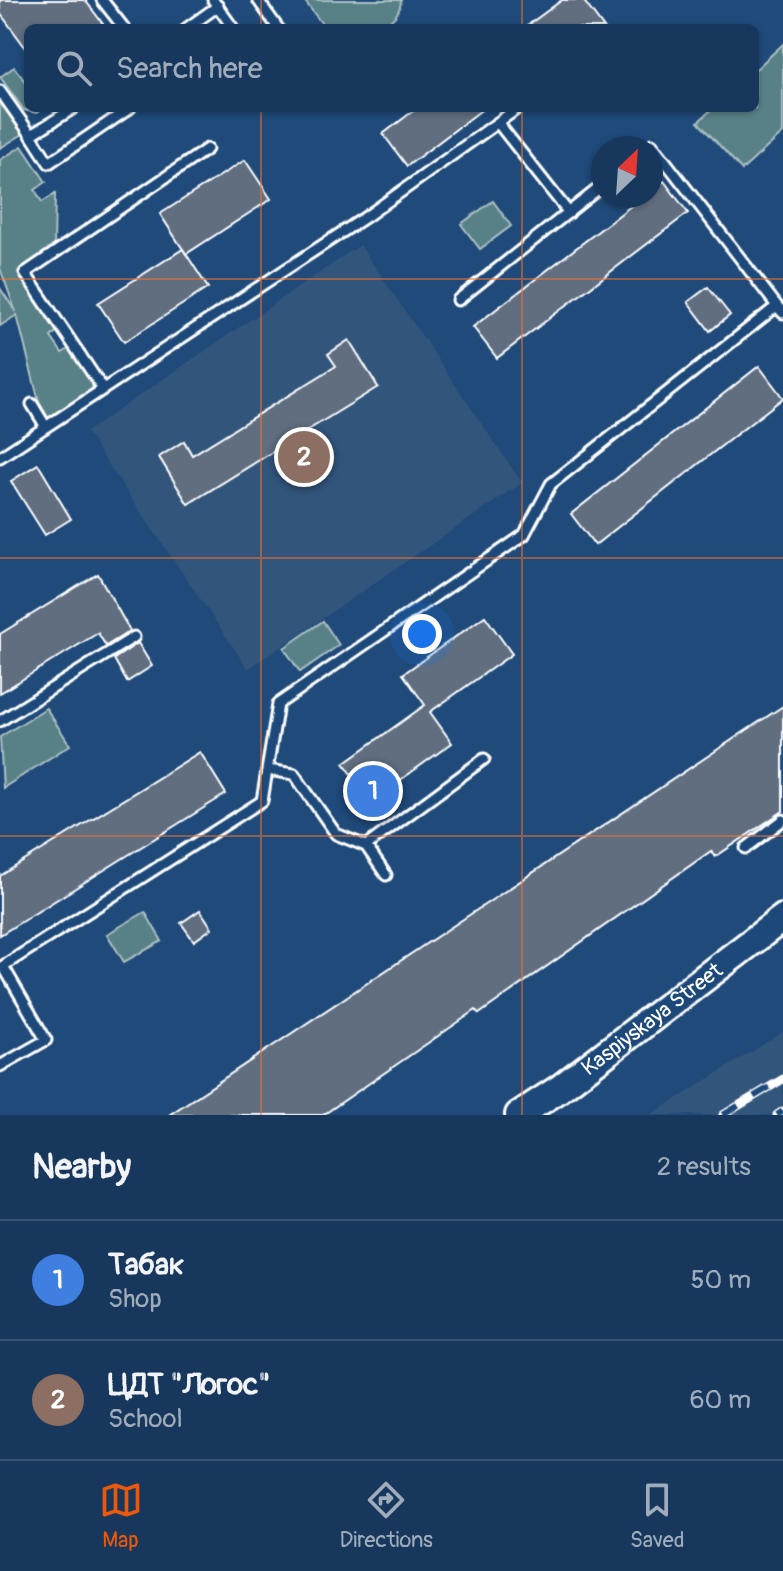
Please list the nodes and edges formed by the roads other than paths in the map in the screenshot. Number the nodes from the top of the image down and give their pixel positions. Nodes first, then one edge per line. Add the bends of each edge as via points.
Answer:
1 (102, 0) edge
2 (258, 0) edge
3 (215, 3) edge
4 (121, 24) edge
5 (191, 24) edge
6 (230, 24) edge
7 (275, 24) edge
8 (0, 91) edge
9 (68, 112) edge
10 (124, 112) edge
11 (513, 112) edge
12 (498, 123) junction
13 (31, 135) junction
14 (207, 149) dead end
15 (663, 158) edge
16 (591, 195) edge
17 (569, 213) junction
18 (458, 300) dead end
19 (780, 310) edge
20 (103, 389) junction
21 (32, 404) dead end
22 (46, 427) junction
23 (0, 457) edge
24 (134, 637) dead end
25 (0, 721) edge
26 (484, 759) dead end
27 (268, 770) junction
28 (783, 820) edge
29 (366, 846) junction
30 (746, 848) dead end
31 (386, 875) dead end
32 (783, 918) edge
33 (0, 1066) edge
34 (519, 1115) edge

1 - 4 lane
2 - 7 lane
3 - 5 lane
3 - 6 lane
8 - 13 lane
9 - 13 lane
10 - 13 lane via 49,163
11 - 12 lane
12 - 17 lane
12 - 20 lane
14 - 20 lane via 25,273
15 - 19 lane
16 - 17 lane
17 - 18 lane
19 - 27 lane via 551,484 524,535 278,704
20 - 22 lane
21 - 22 lane
22 - 23 lane
24 - 25 lane
26 - 29 lane
27 - 29 lane via 294,774 336,834
27 - 33 lane via 262,801 3,966 46,1040
28 - 30 lane
29 - 31 lane
32 - 34 main road, Kaspiyskaya Street

